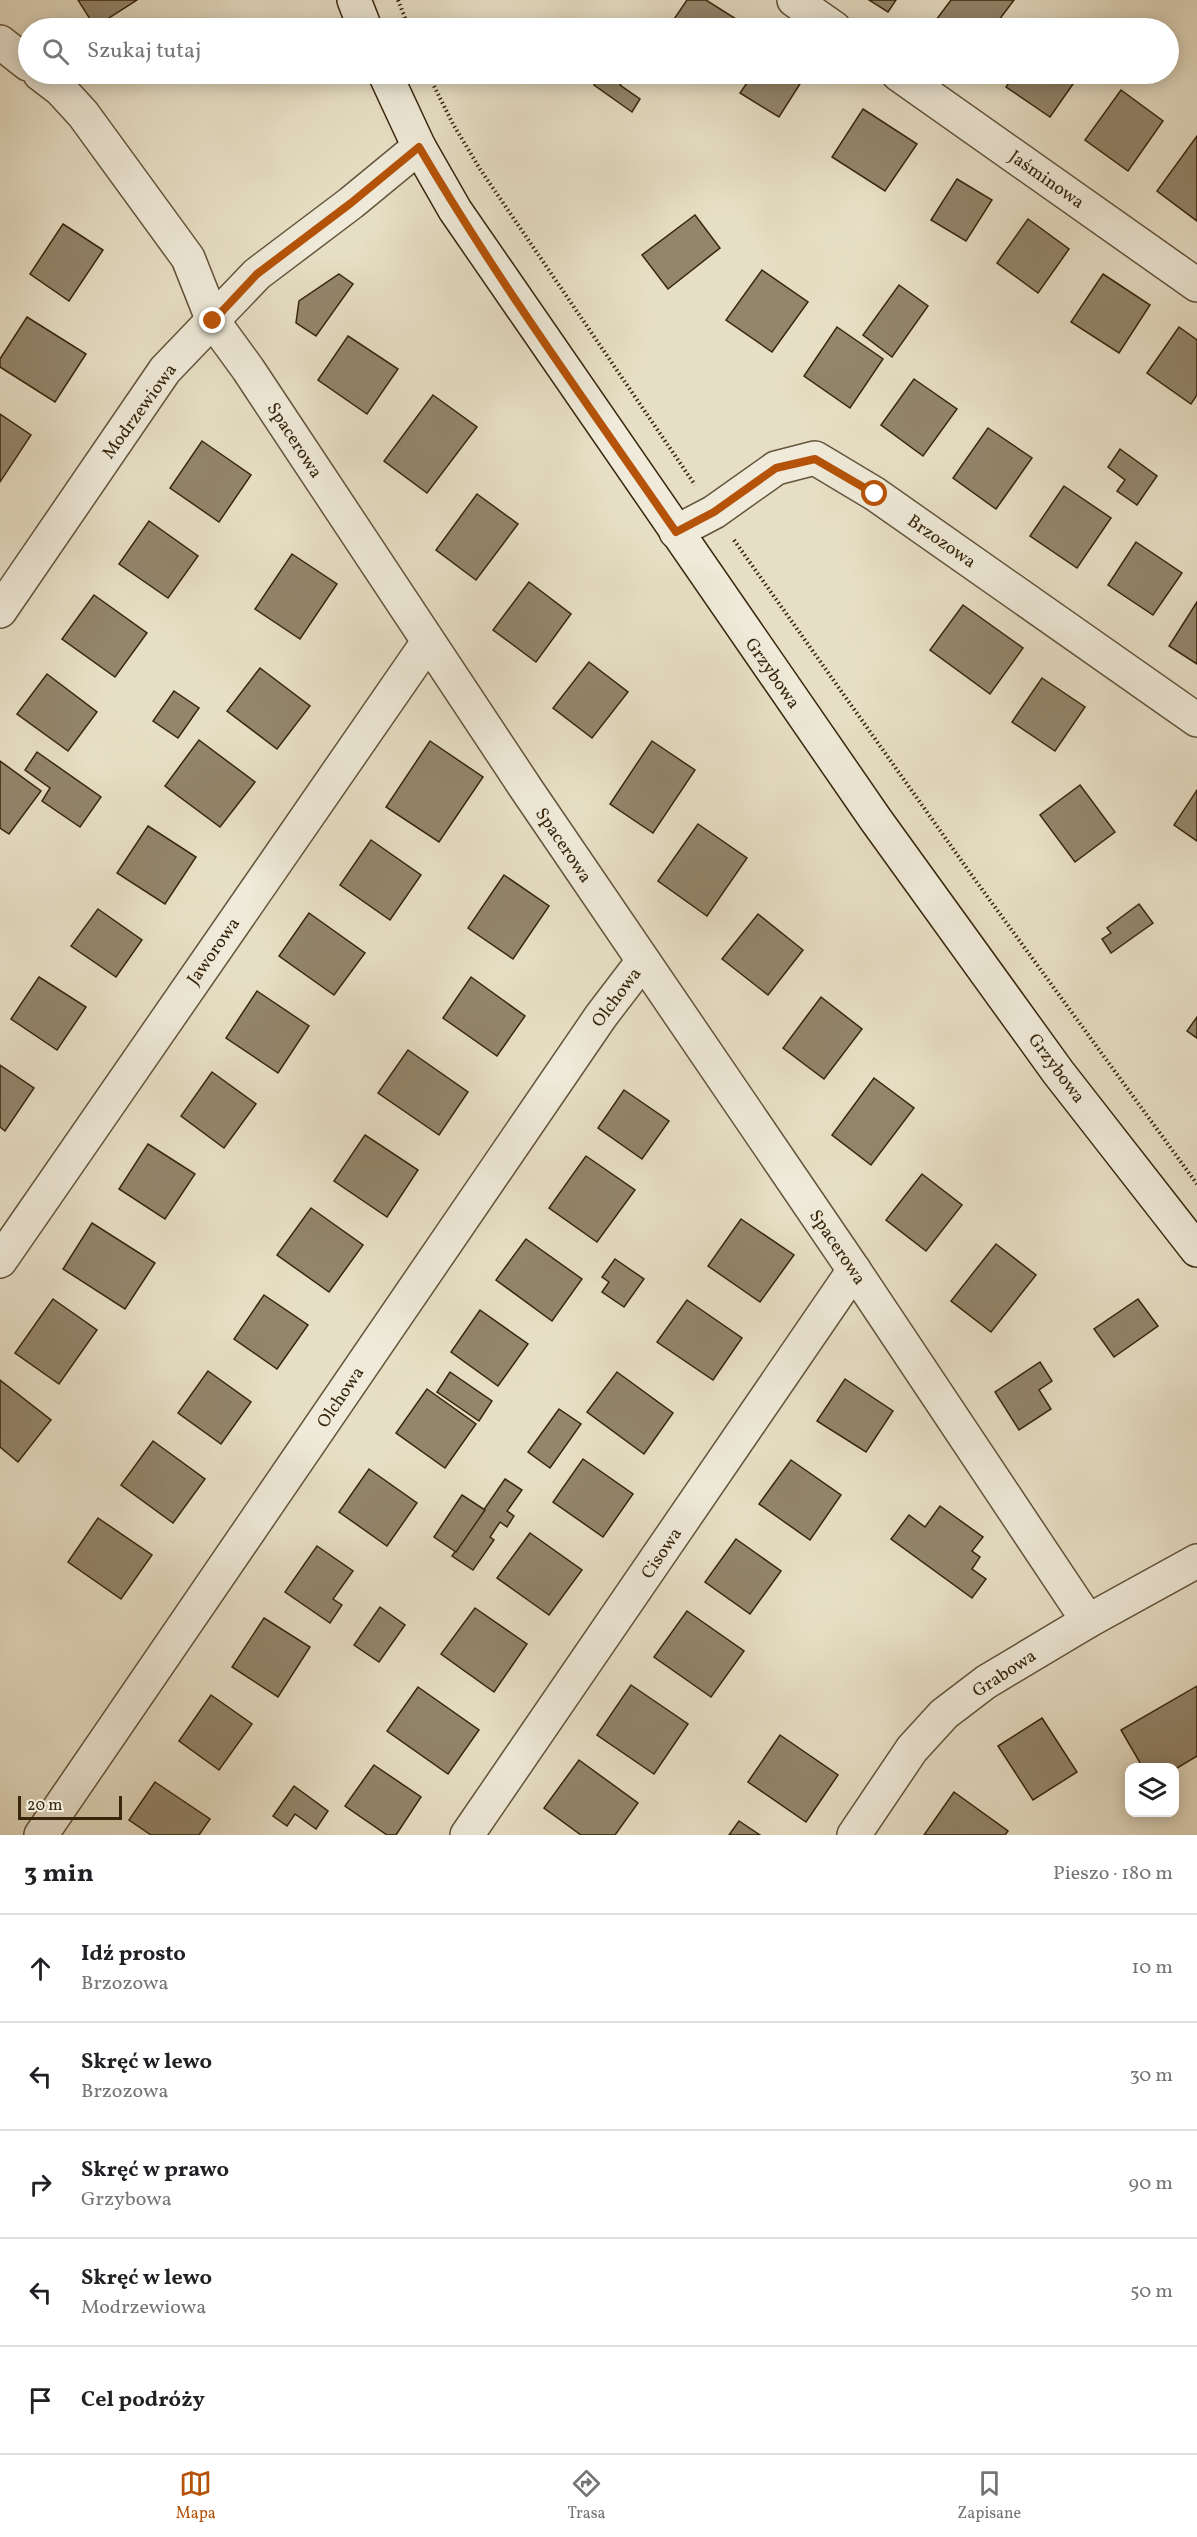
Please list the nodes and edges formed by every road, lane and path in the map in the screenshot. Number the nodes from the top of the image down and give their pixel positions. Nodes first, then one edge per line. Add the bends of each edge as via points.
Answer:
1 (354, 0) edge
2 (398, 0) edge
3 (794, 0) edge
4 (361, 18) edge
5 (405, 18) edge
6 (820, 18) edge
7 (0, 42) edge
8 (18, 56) edge
9 (53, 84) edge
10 (390, 84) edge
11 (433, 84) edge
12 (912, 84) edge
13 (419, 147) junction
14 (1197, 285) edge
15 (213, 321) junction
16 (714, 512) junction
17 (676, 532) junction
18 (0, 611) edge
19 (428, 642) junction
20 (1197, 720) edge
21 (643, 961) junction
22 (1197, 1185) edge
23 (1197, 1250) edge
24 (0, 1261) edge
25 (854, 1270) junction
26 (1197, 1562) edge
27 (1088, 1621) junction
28 (40, 1835) edge
29 (467, 1835) edge
30 (854, 1835) edge

1 - 4 street
2 - 5 path
3 - 6 street
7 - 8 street
9 - 15 street, Spacerowa via 83,114 188,258
10 - 13 street, Grzybowa
11 - 16 path via 480,169
12 - 14 street, Jaśminowa
13 - 15 street, Modrzewiowa via 257,274
13 - 17 street, Grzybowa via 507,288
15 - 18 street, Modrzewiowa via 165,370
15 - 19 street, Spacerowa
16 - 17 street, Brzozowa
16 - 20 street, Brzozowa via 776,468 815,459 875,494
16 - 22 path
17 - 23 street, Grzybowa via 1058,1072
19 - 21 street, Spacerowa
19 - 24 street, Jaworowa
21 - 25 street, Spacerowa
21 - 28 street, Olchowa via 601,1016
25 - 27 street, Spacerowa
25 - 29 street, Cisowa
26 - 27 street, Grabowa
27 - 30 street, Grabowa via 986,1682 944,1714 912,1749

